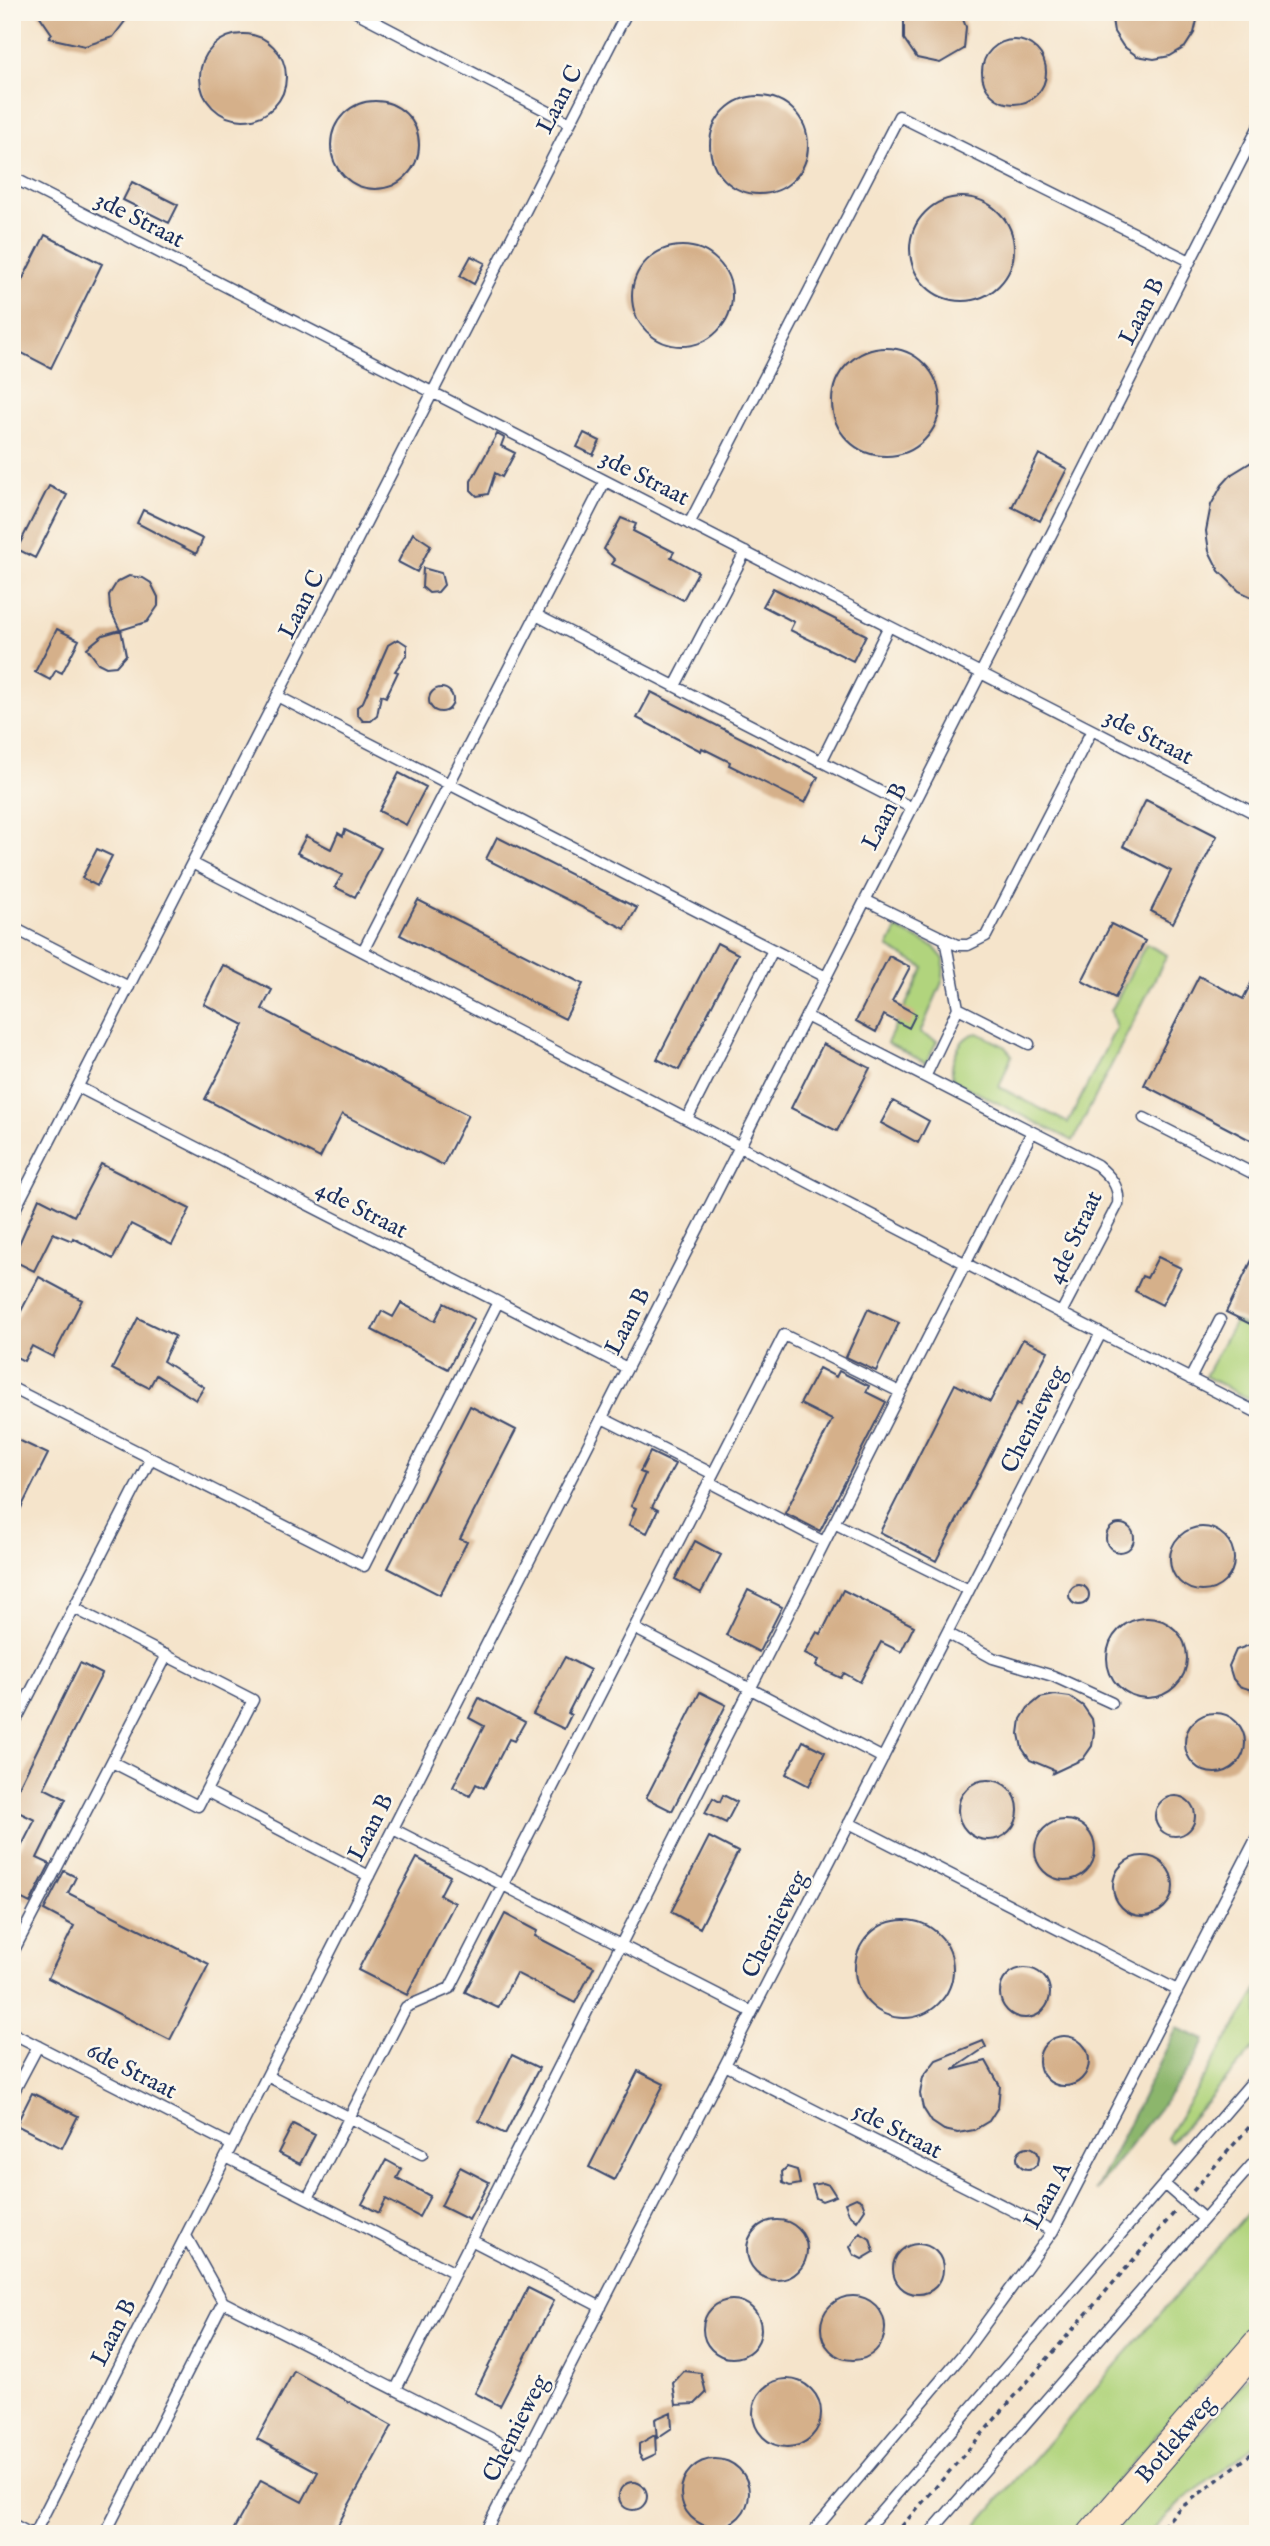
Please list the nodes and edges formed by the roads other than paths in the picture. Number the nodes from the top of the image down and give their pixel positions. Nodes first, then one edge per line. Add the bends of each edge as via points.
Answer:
1 (356, 12) edge
2 (627, 12) edge
3 (570, 123) junction
4 (1258, 128) edge
5 (12, 177) edge
6 (1190, 261) junction
7 (433, 392) junction
8 (605, 481) junction
9 (689, 524) junction
10 (745, 552) junction
11 (536, 615) junction
12 (889, 626) junction
13 (981, 673) junction
14 (675, 686) junction
15 (277, 696) junction
16 (1092, 730) junction
17 (821, 762) junction
18 (449, 784) junction
19 (912, 808) junction
20 (1258, 815) edge
21 (192, 863) junction
22 (865, 900) junction
23 (12, 927) edge
24 (945, 939) junction
25 (773, 950) junction
26 (363, 951) junction
27 (826, 977) junction
28 (129, 986) junction
29 (958, 1008) junction
30 (806, 1016) junction
31 (1029, 1044) dead end
32 (925, 1077) junction
33 (78, 1087) junction
34 (1144, 1118) dead end
35 (687, 1119) junction
36 (1031, 1132) junction
37 (740, 1146) junction
38 (1258, 1176) edge
39 (12, 1215) edge
40 (965, 1263) junction
41 (498, 1302) junction
42 (1061, 1313) junction
43 (1220, 1320) dead end
44 (1101, 1333) junction
45 (627, 1368) junction
46 (1190, 1379) junction
47 (12, 1388) edge
48 (900, 1392) junction
49 (1258, 1413) edge
50 (602, 1418) junction
51 (151, 1458) junction
52 (711, 1478) junction
53 (834, 1523) junction
54 (824, 1542) junction
55 (969, 1590) junction
56 (74, 1608) junction
57 (634, 1628) junction
58 (947, 1633) junction
59 (167, 1655) junction
60 (751, 1689) junction
61 (1112, 1703) dead end
62 (12, 1728) edge
63 (883, 1758) junction
64 (112, 1762) junction
65 (206, 1791) junction
66 (849, 1823) junction
67 (393, 1829) junction
68 (1258, 1835) edge
69 (369, 1876) junction
70 (503, 1885) junction
71 (621, 1945) junction
72 (12, 1954) edge
73 (1178, 1990) junction
74 (752, 2012) junction
75 (12, 2033) edge
76 (38, 2046) junction
77 (725, 2065) junction
78 (1258, 2075) edge
79 (267, 2076) junction
80 (12, 2095) edge
81 (349, 2117) junction
82 (232, 2145) junction
83 (422, 2154) dead end
84 (226, 2157) junction
85 (1258, 2158) edge
86 (1164, 2185) junction
87 (308, 2199) junction
88 (1204, 2219) junction
89 (1053, 2231) junction
90 (186, 2236) junction
91 (471, 2240) junction
92 (454, 2273) junction
93 (223, 2302) junction
94 (601, 2306) junction
95 (1258, 2344) edge
96 (396, 2389) junction
97 (524, 2455) junction
98 (12, 2524) edge
99 (32, 2534) edge
100 (105, 2534) edge
101 (484, 2534) edge
102 (811, 2534) edge
103 (862, 2534) edge
104 (929, 2534) edge
105 (1093, 2534) edge

1 - 3 lane
2 - 3 lane, Laan C
3 - 7 lane, Laan C
4 - 6 lane, Laan B
5 - 7 lane, 3de Straat
6 - 9 lane via 899,116
6 - 13 lane, Laan B
7 - 8 lane, 3de Straat
7 - 15 lane, Laan C
8 - 9 lane, 3de Straat
8 - 11 lane
9 - 10 lane, 3de Straat
10 - 12 lane, 3de Straat
10 - 14 lane
11 - 14 lane
11 - 18 lane
12 - 13 lane, 3de Straat
12 - 17 lane
13 - 16 lane, 3de Straat
13 - 19 lane, Laan B
14 - 17 lane
15 - 18 lane
15 - 21 lane, Laan C
16 - 20 lane, 3de Straat
16 - 24 lane via 993,927 968,946
17 - 19 lane
18 - 25 lane
18 - 26 lane
19 - 22 lane, Laan B
21 - 26 lane
21 - 28 lane, Laan C
22 - 24 lane
22 - 27 lane, Laan B
23 - 28 lane
24 - 29 lane
25 - 27 lane
25 - 35 lane
26 - 35 lane
27 - 30 lane, Laan B
28 - 33 lane, Laan C
29 - 31 lane
29 - 32 lane
30 - 32 lane, 4de Straat
30 - 37 lane, Laan B
32 - 36 lane, 4de Straat
33 - 39 lane, Laan C
33 - 41 lane, 4de Straat
34 - 38 lane
35 - 37 lane
36 - 40 lane
36 - 42 lane, 4de Straat via 1097,1166 1119,1193
37 - 40 lane
37 - 45 lane, Laan B
40 - 42 lane
40 - 48 lane
41 - 45 lane, 4de Straat
41 - 51 lane via 364,1566
42 - 44 lane, 4de Straat
43 - 46 lane
44 - 46 lane, 4de Straat
44 - 55 lane, Chemieweg
45 - 50 lane, Laan B
46 - 49 lane, 4de Straat
47 - 51 lane
48 - 52 lane via 784,1335
48 - 53 lane
50 - 52 lane
50 - 67 lane, Laan B
51 - 56 lane
52 - 54 lane
52 - 57 lane
53 - 54 lane
53 - 55 lane
54 - 60 lane
55 - 58 lane, Chemieweg
56 - 59 lane
56 - 62 lane
57 - 60 lane
57 - 70 lane
58 - 61 lane via 993,1658 1053,1676
58 - 63 lane, Chemieweg
59 - 64 lane
59 - 65 lane via 253,1700
60 - 63 lane
60 - 71 lane
63 - 66 lane, Chemieweg
64 - 65 lane via 198,1806
64 - 72 lane
65 - 69 lane
66 - 73 lane
66 - 74 lane, Chemieweg
67 - 69 lane, Laan B
67 - 70 lane
68 - 73 lane, Laan A
69 - 79 lane, Laan B
70 - 71 lane
70 - 81 lane via 450,1988 406,2007
71 - 74 lane
71 - 91 lane
73 - 89 lane, Laan A
74 - 77 lane, Chemieweg
75 - 76 lane, 6de Straat
76 - 80 lane
76 - 82 lane, 6de Straat
77 - 89 lane, 5de Straat
77 - 94 lane, Chemieweg
78 - 86 lane
79 - 81 lane
79 - 82 lane, Laan B
81 - 83 lane
81 - 87 lane
82 - 84 lane, Laan B
84 - 87 lane
84 - 90 lane, Laan B
85 - 88 lane
86 - 88 lane
86 - 103 lane
87 - 92 lane
88 - 104 lane
89 - 102 lane, Laan A via 946,2376
90 - 93 lane
90 - 99 lane, Laan B
91 - 92 lane
91 - 94 lane
92 - 96 lane
93 - 96 lane
93 - 100 lane
94 - 97 lane, Chemieweg
95 - 105 main road, Botlekweg
96 - 97 lane
97 - 101 lane, Chemieweg
98 - 99 lane

